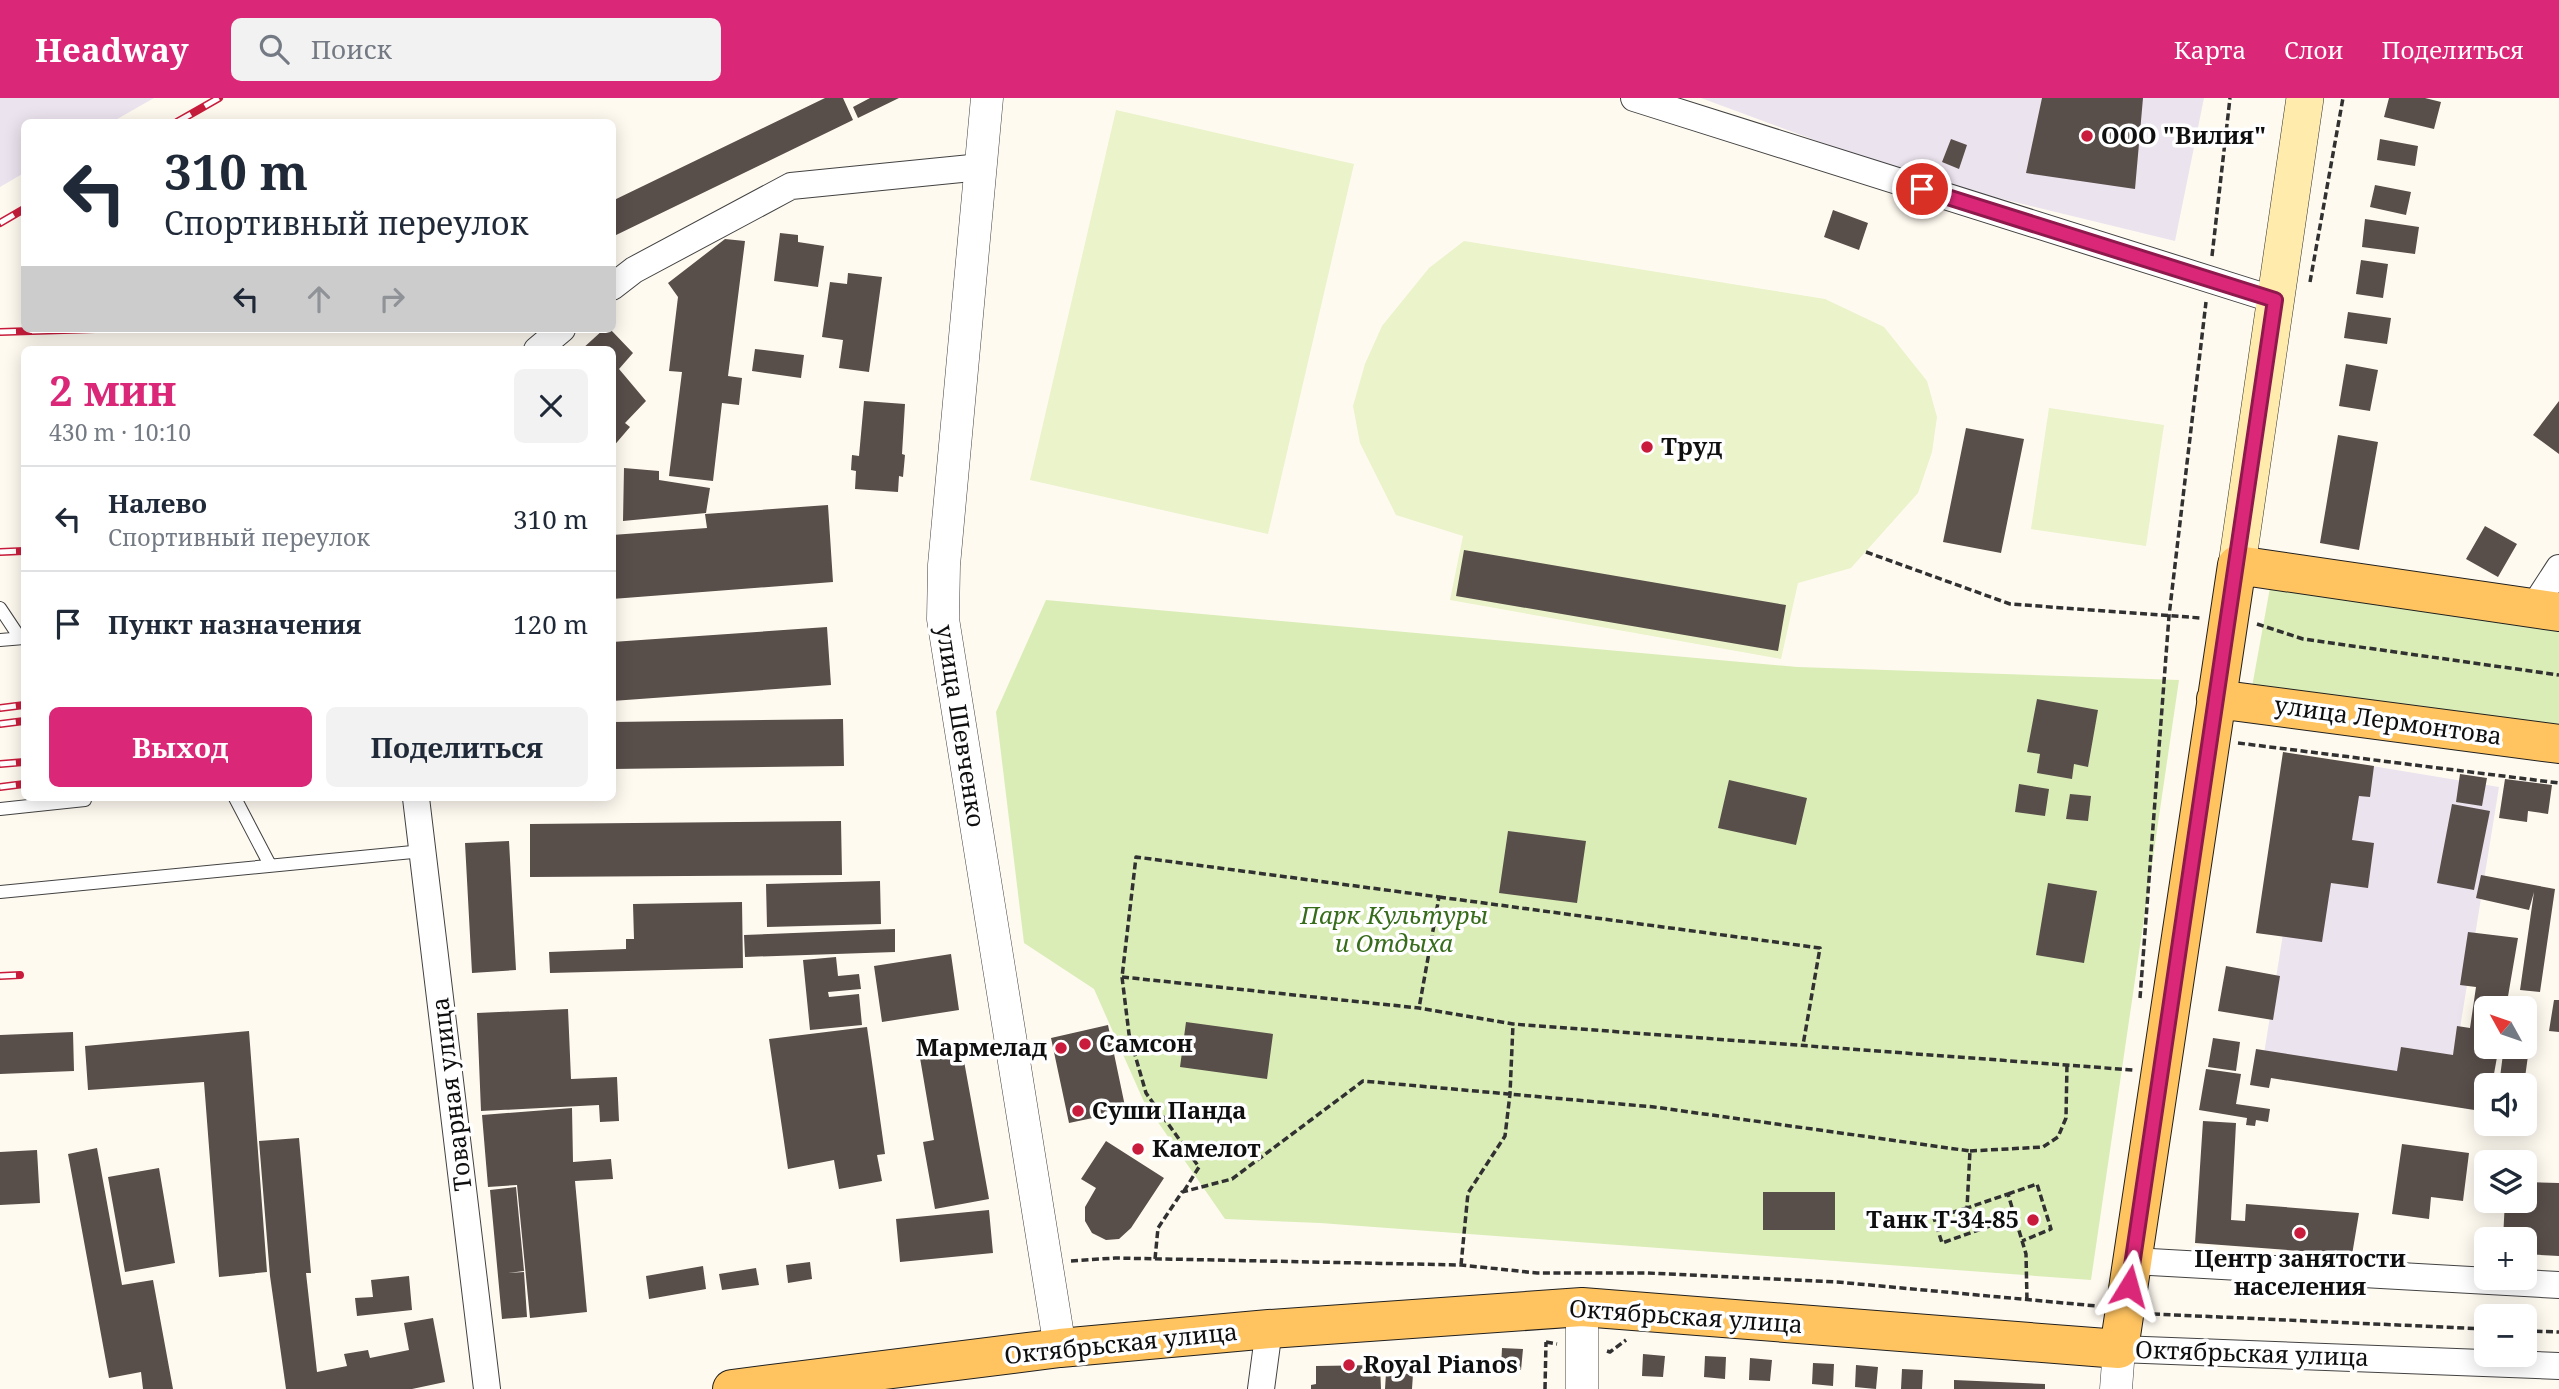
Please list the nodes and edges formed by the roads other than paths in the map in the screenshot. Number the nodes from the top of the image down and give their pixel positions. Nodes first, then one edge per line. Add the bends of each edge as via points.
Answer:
1 (987, 98) edge
2 (1634, 98) edge
3 (2305, 98) edge
4 (981, 167) junction
5 (616, 284) edge
6 (2275, 300) junction
7 (557, 333) edge
8 (542, 346) edge
9 (2237, 565) junction
10 (2559, 568) edge
11 (0, 608) edge
12 (2546, 610) edge
13 (21, 637) edge
14 (21, 638) edge
15 (0, 640) edge
16 (2216, 699) junction
17 (2559, 744) edge
18 (76, 801) edge
19 (237, 801) edge
20 (416, 801) edge
21 (0, 809) edge
22 (423, 851) junction
23 (270, 865) junction
24 (0, 891) edge
25 (2133, 1261) junction
26 (2559, 1284) edge
27 (1582, 1307) junction
28 (1269, 1329) junction
29 (1060, 1348) junction
30 (2119, 1349) junction
31 (2559, 1366) edge
32 (804, 1384) edge
33 (487, 1389) edge
34 (732, 1389) edge
35 (1261, 1389) edge
36 (1582, 1389) edge
37 (2116, 1389) edge

1 - 4 street, улица Шевченко
2 - 6 street
3 - 6 main road
4 - 5 street via 791,186
4 - 29 street, улица Шевченко via 944,565 943,619
6 - 9 main road
7 - 8 street
9 - 12 main road
9 - 16 main road
10 - 12 street
11 - 13 lane
14 - 15 lane
16 - 17 main road, улица Лермонтова
16 - 25 main road
18 - 21 lane
19 - 23 lane
20 - 22 street, Товарная улица
22 - 23 lane
22 - 33 street, Товарная улица
23 - 24 lane
25 - 26 street
25 - 30 main road
27 - 28 main road, Октябрьская улица
27 - 30 main road, Октябрьская улица
27 - 36 street
28 - 29 main road, Октябрьская улица
28 - 35 street
29 - 32 main road, Октябрьская улица
30 - 31 street, Октябрьская улица
30 - 37 street
32 - 34 main road, Октябрьская улица

